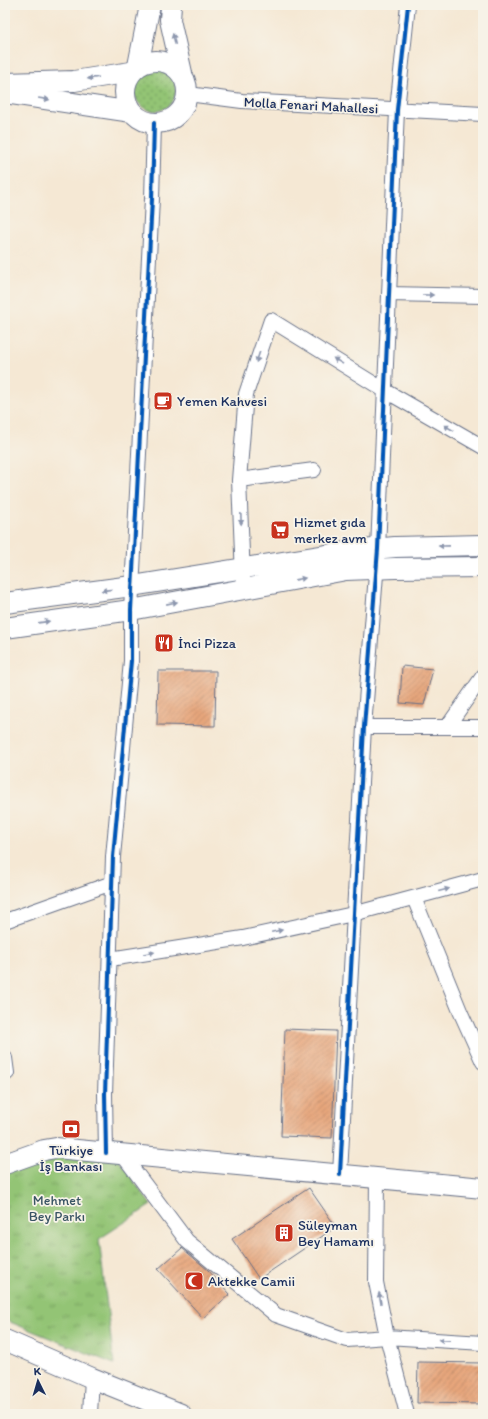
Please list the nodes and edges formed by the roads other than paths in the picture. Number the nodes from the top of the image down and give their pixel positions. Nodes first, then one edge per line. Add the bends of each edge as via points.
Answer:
1 (150, 5) edge
2 (170, 5) edge
3 (408, 5) edge
4 (135, 69) junction
5 (182, 73) junction
6 (5, 83) edge
7 (5, 93) edge
8 (188, 94) junction
9 (397, 110) junction
10 (132, 112) junction
11 (483, 114) edge
12 (154, 123) junction
13 (389, 294) junction
14 (483, 296) edge
15 (384, 390) junction
16 (483, 447) edge
17 (314, 470) dead end
18 (239, 480) junction
19 (483, 546) edge
20 (378, 549) junction
21 (483, 567) edge
22 (243, 568) junction
23 (377, 569) junction
24 (132, 586) junction
25 (244, 589) junction
26 (5, 603) edge
27 (131, 610) junction
28 (5, 628) edge
29 (483, 676) edge
30 (364, 727) junction
31 (447, 727) junction
32 (483, 727) edge
33 (483, 879) edge
34 (112, 883) junction
35 (414, 898) junction
36 (353, 914) junction
37 (5, 921) edge
38 (110, 959) junction
39 (5, 1058) edge
40 (483, 1062) edge
41 (7, 1073) dead end
42 (114, 1154) junction
43 (5, 1164) edge
44 (340, 1174) junction
45 (378, 1178) junction
46 (483, 1188) edge
47 (387, 1337) junction
48 (5, 1340) edge
49 (483, 1342) edge
50 (92, 1378) junction
51 (90, 1414) edge
52 (181, 1414) edge
53 (407, 1414) edge

1 - 4 main road
5 -> 2 main road via 170,20
3 - 9 street
4 - 5 main road via 147,61 157,60 175,66
4 -> 6 main road via 74,81
4 - 10 main road via 125,88 125,96
5 - 8 main road
7 -> 10 main road
8 - 9 street, Molla Fenari Mahallesi via 242,101
8 - 12 main road via 186,104 173,119
9 - 11 street, Molla Fenari Mahallesi
9 - 13 street
10 - 12 main road
12 - 24 street
13 -> 14 street
13 - 15 street
16 -> 15 street
15 -> 18 street via 271,320 246,394
15 - 20 street
17 - 18 street
18 -> 22 street
19 -> 20 main road
20 - 22 main road
20 - 23 street
21 - 23 main road
22 - 24 main road
22 - 25 street
25 -> 23 main road via 346,570
23 - 30 street
24 -> 26 main road
24 - 27 street
27 -> 25 main road
28 -> 27 main road
27 - 34 street via 131,661
29 - 31 street
30 - 31 street
30 - 36 street
31 - 32 street
35 -> 33 street
34 - 37 street
34 - 38 street
35 - 36 street
35 - 40 street
38 -> 36 street via 243,938
36 - 44 street
38 - 42 street via 106,1094
39 - 41 street
42 - 43 main road via 56,1148
42 - 44 main road
42 - 47 street via 188,1241 276,1316 347,1340
44 - 45 main road
45 - 46 main road
47 -> 45 street via 376,1282
49 -> 47 street
47 - 53 street
48 - 50 main road
50 - 51 street
50 - 52 main road

